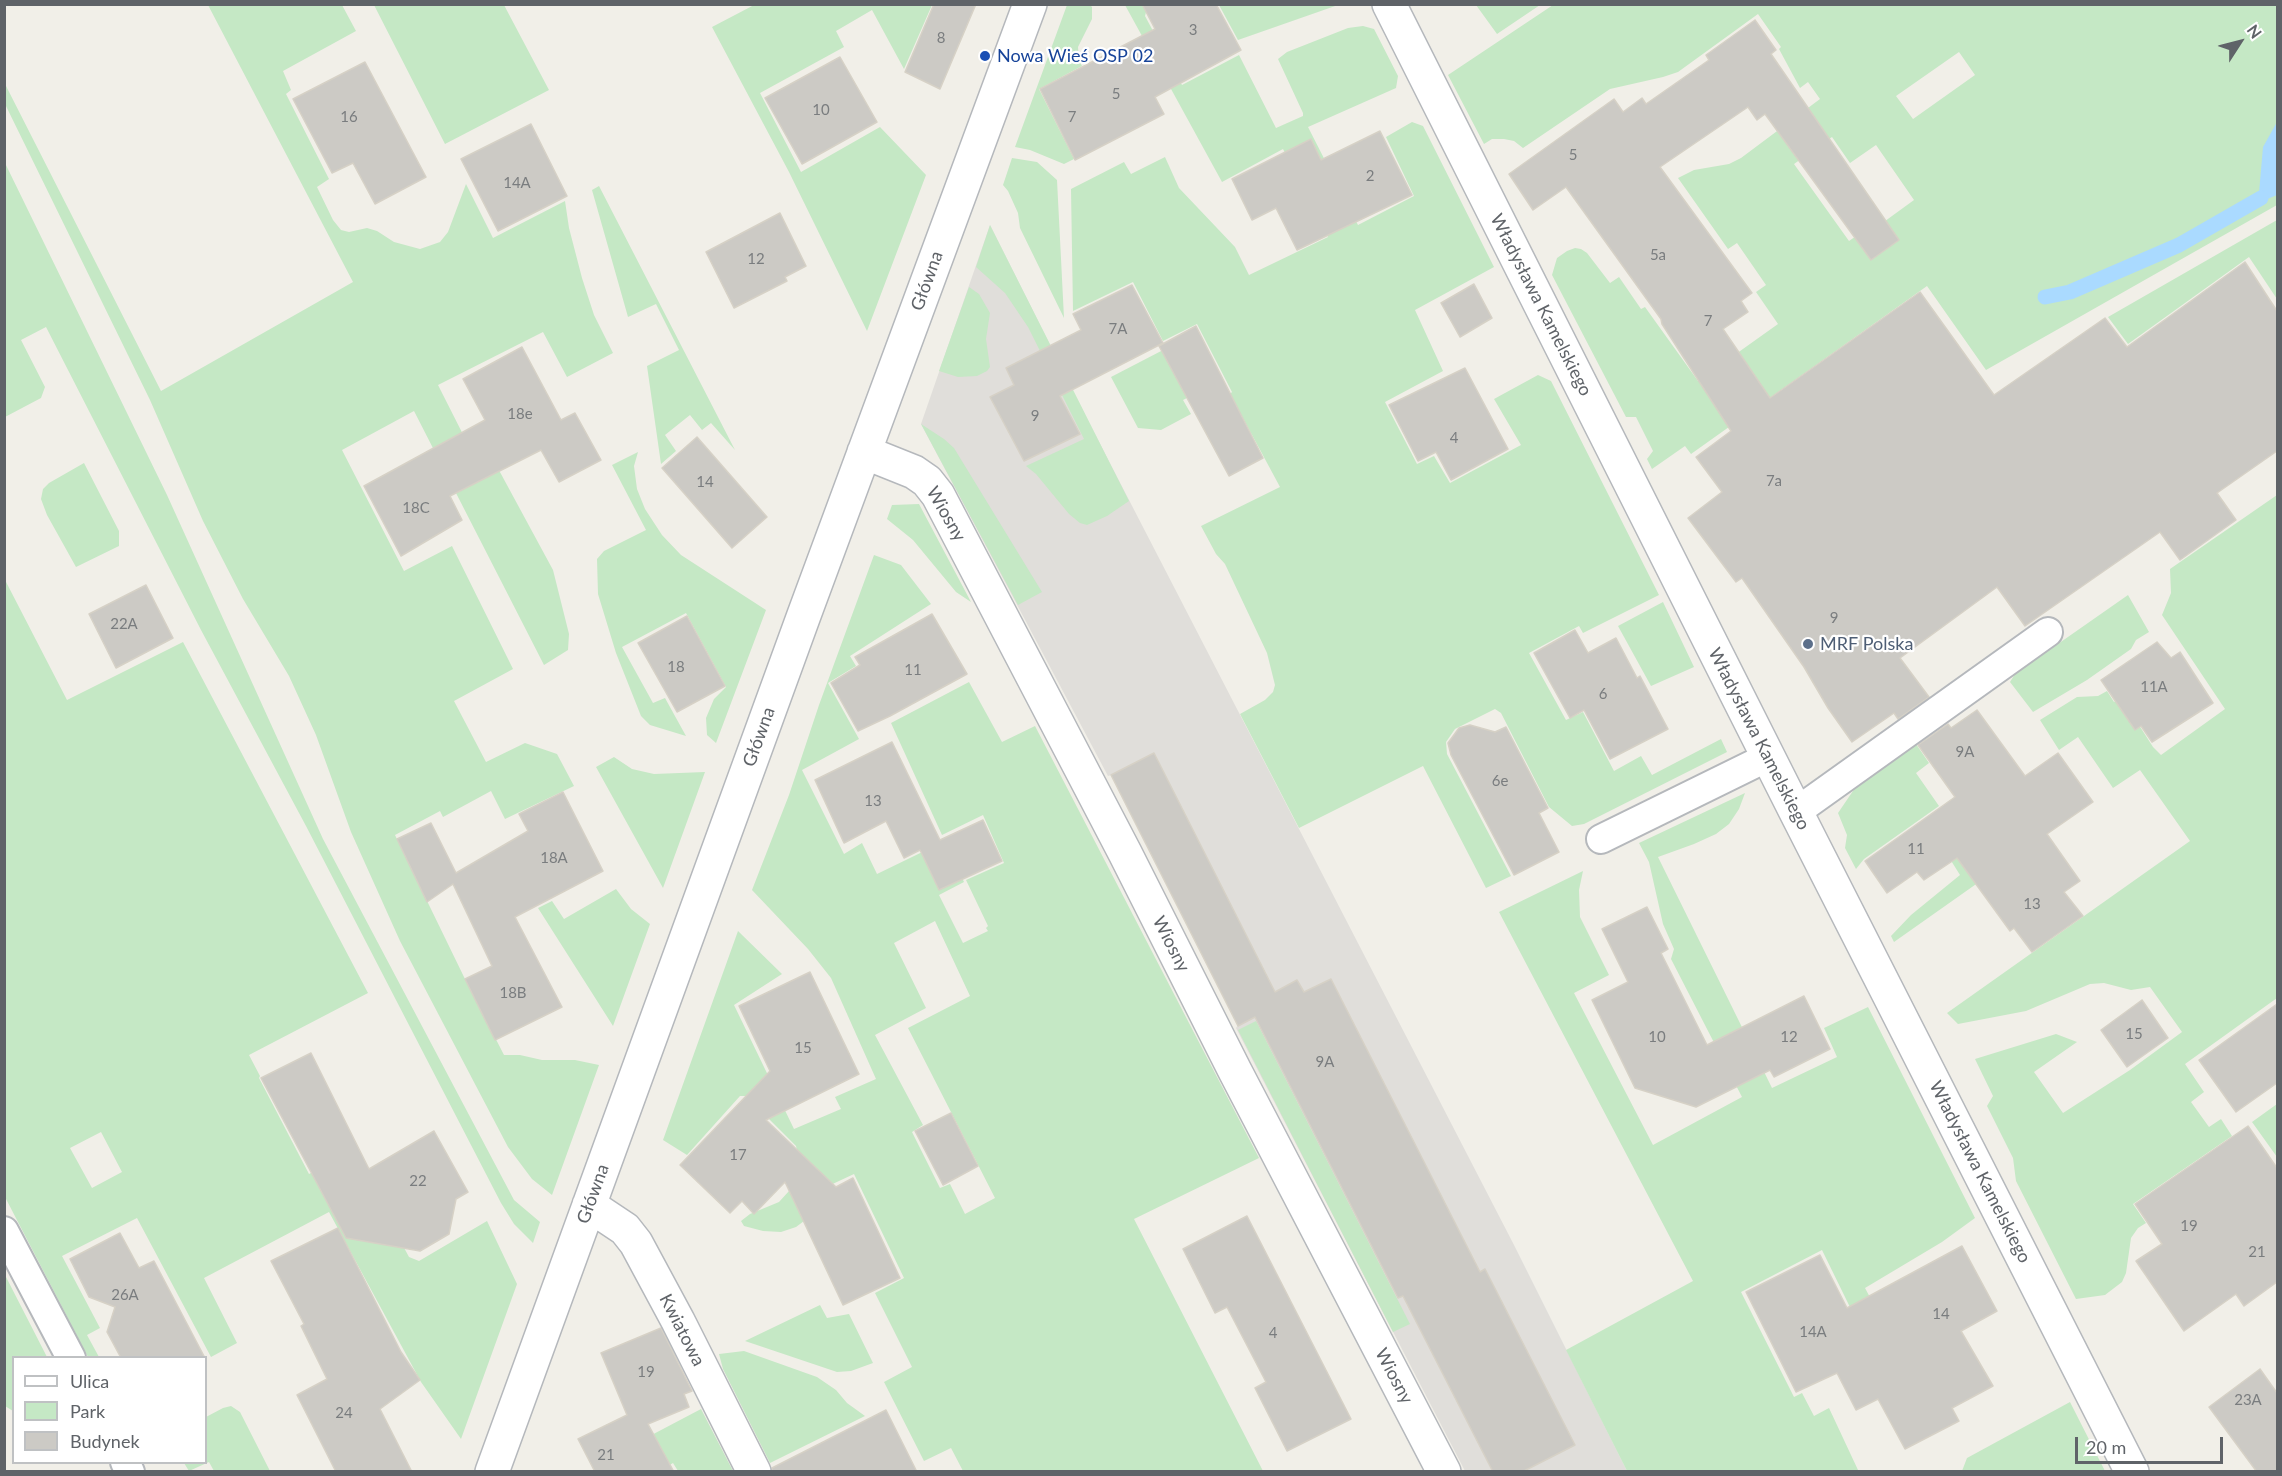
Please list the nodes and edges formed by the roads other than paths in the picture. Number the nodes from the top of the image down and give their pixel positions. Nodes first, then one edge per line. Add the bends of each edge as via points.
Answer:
1 (1030, 4) edge
2 (1389, 4) edge
3 (864, 452) junction
4 (2048, 632) dead end
5 (1768, 757) junction
6 (1796, 812) junction
7 (1601, 839) dead end
8 (589, 1205) junction
9 (4, 1231) edge
10 (70, 1356) edge
11 (492, 1472) edge
12 (754, 1472) edge
13 (1444, 1472) edge
14 (2133, 1472) edge

1 - 3 street, Główna
2 - 5 street, Władysława Kamelskiego
3 - 8 street, Główna
3 - 13 street, Wiosny via 914,472 938,495
4 - 6 lane
5 - 6 street, Władysława Kamelskiego
5 - 7 lane
6 - 14 street, Władysława Kamelskiego
8 - 11 street, Główna
8 - 12 street, Kwiatowa via 625,1230 636,1243
9 - 10 lane

